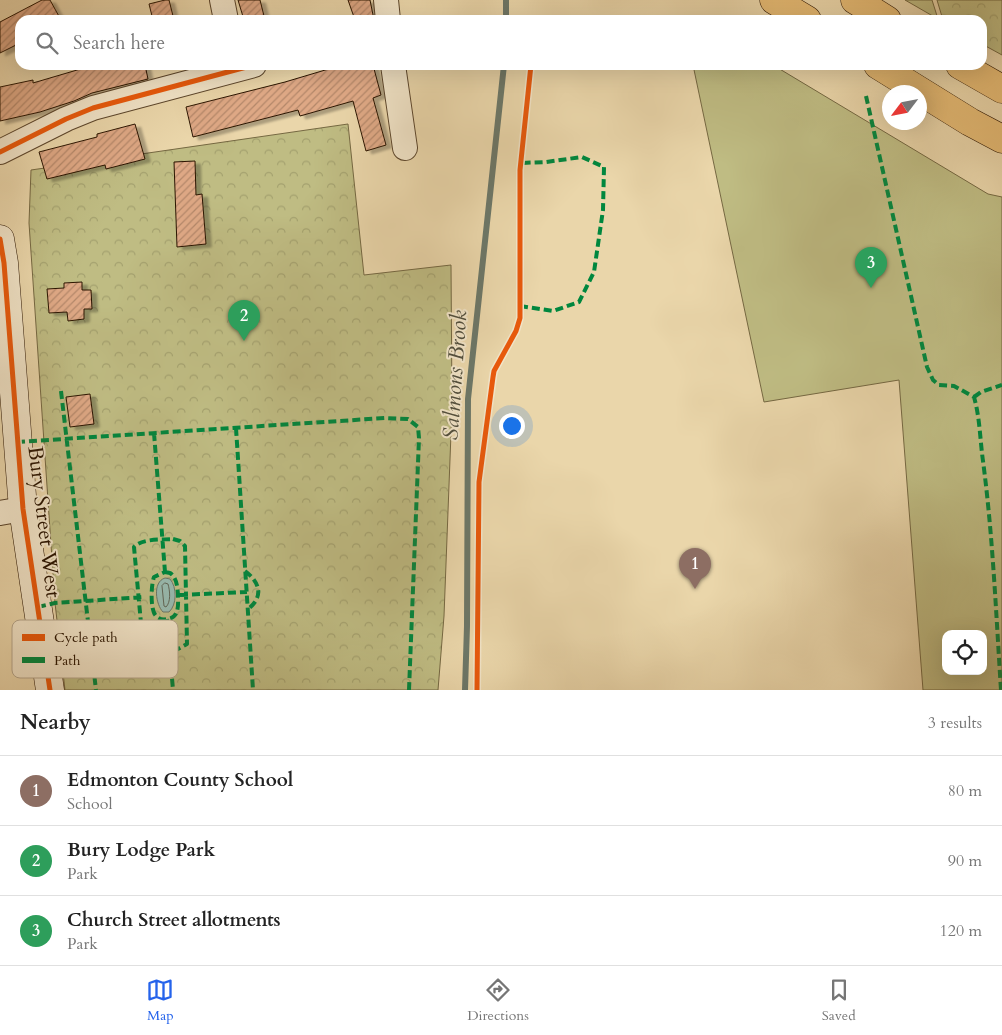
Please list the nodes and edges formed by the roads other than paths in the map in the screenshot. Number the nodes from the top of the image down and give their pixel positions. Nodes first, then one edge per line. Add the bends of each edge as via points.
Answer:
1 (222, 0) edge
2 (386, 0) edge
3 (774, 0) edge
4 (855, 0) edge
5 (225, 15) edge
6 (388, 15) edge
7 (799, 15) edge
8 (879, 15) edge
9 (231, 70) edge
10 (393, 70) edge
11 (886, 70) edge
12 (969, 70) edge
13 (1002, 89) edge
14 (1002, 139) edge
15 (405, 148) dead end
16 (0, 152) edge
17 (0, 239) edge
18 (11, 511) edge
19 (35, 620) edge

1 - 5 street
2 - 6 street
3 - 7 highway
4 - 8 highway
9 - 16 street via 93,108
10 - 15 street
11 - 14 highway
12 - 13 highway
17 - 18 street, Bury Street West via 4,263
18 - 19 street, Bury Street West

